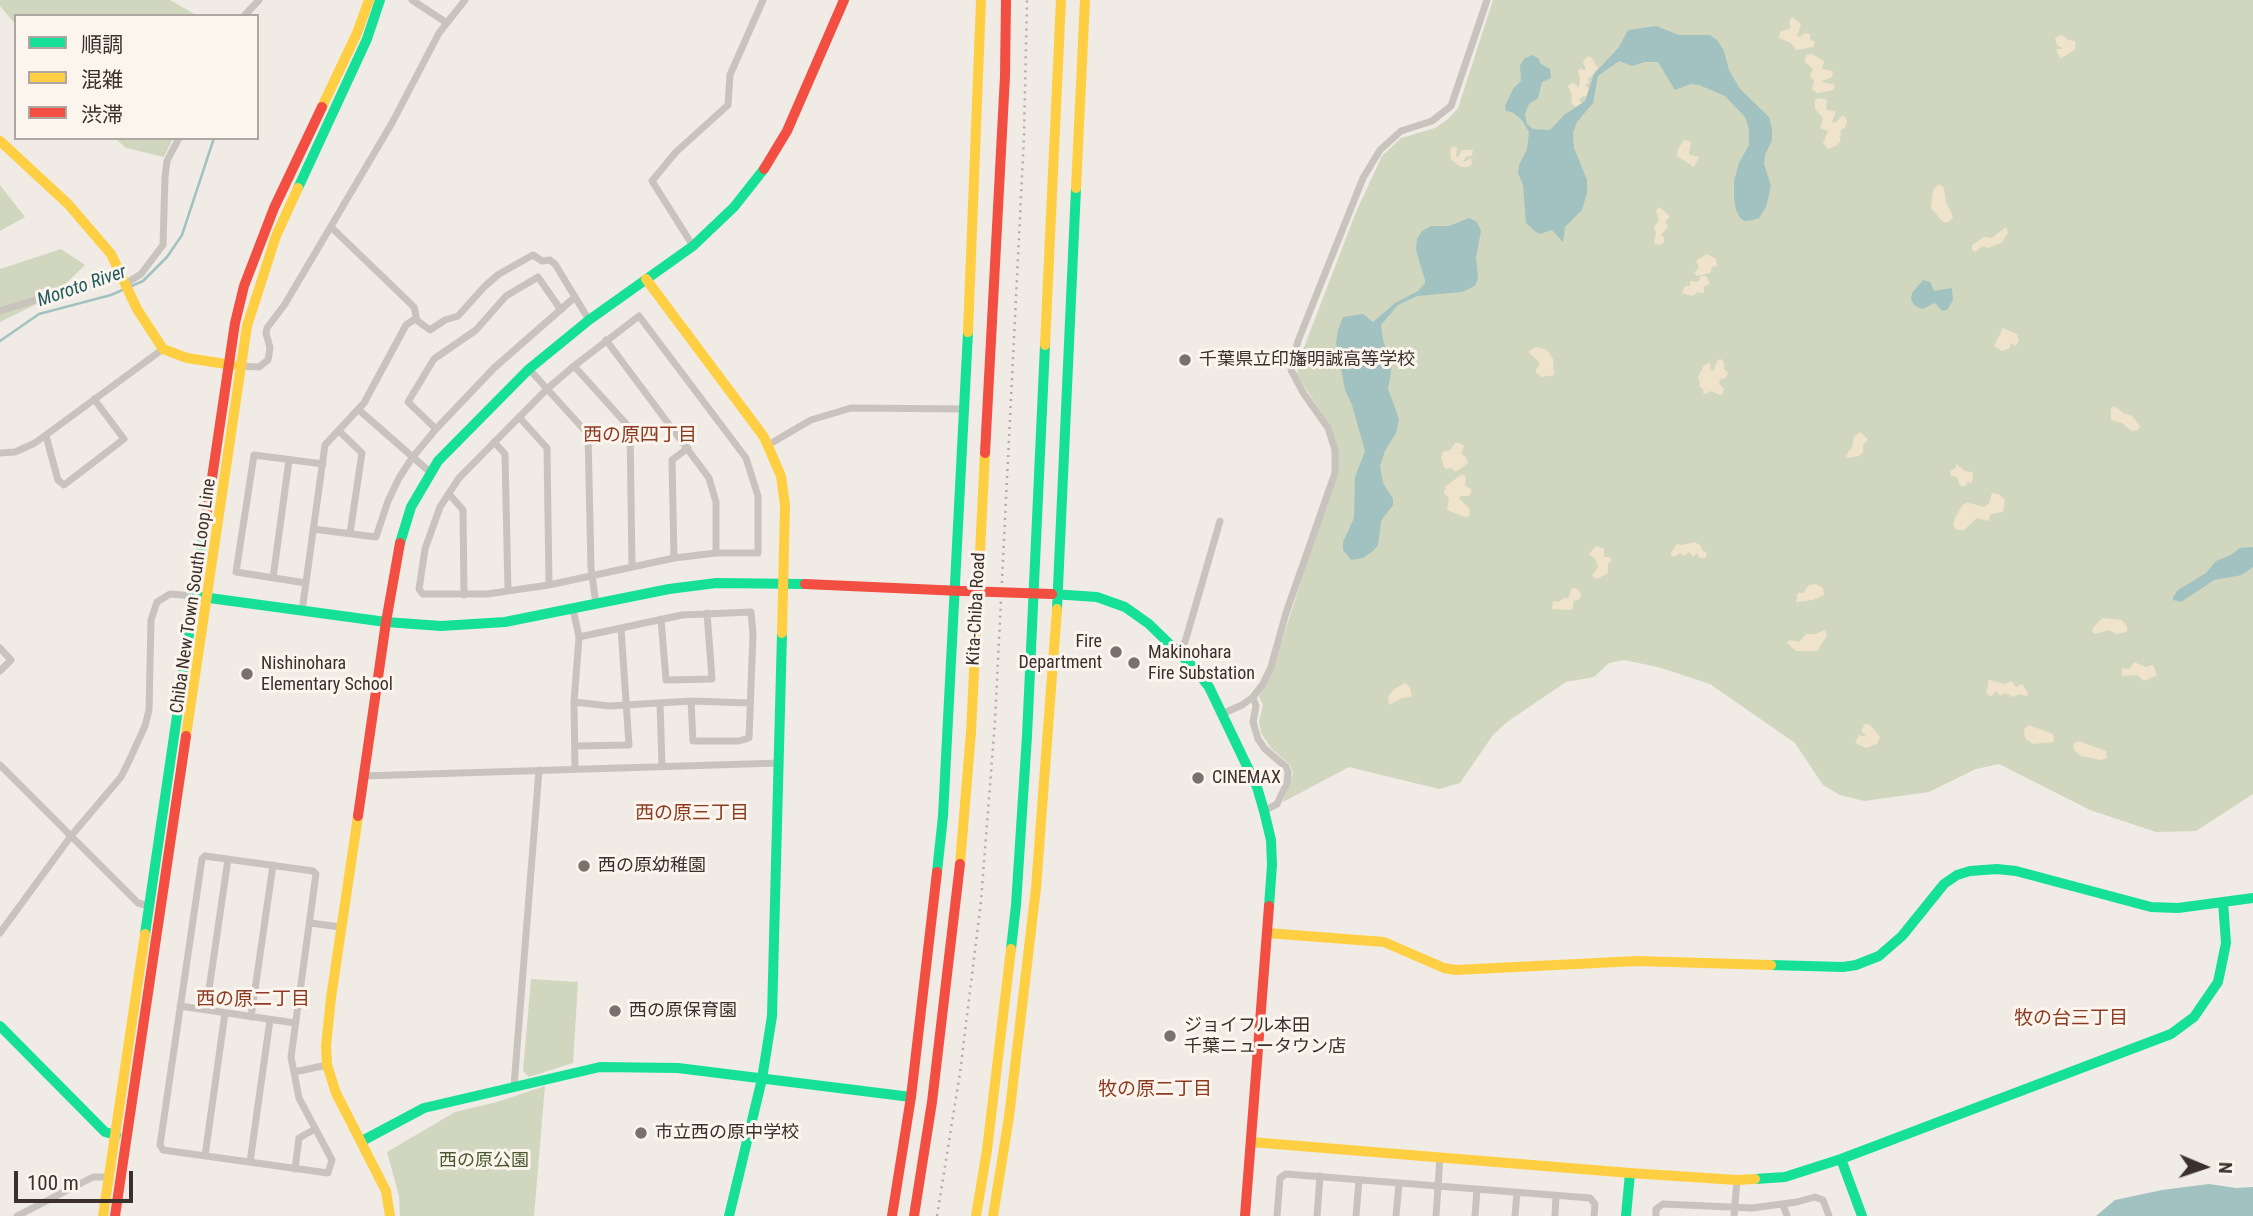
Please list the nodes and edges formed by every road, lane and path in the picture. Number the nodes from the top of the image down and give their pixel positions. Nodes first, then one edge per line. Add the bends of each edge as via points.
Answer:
1 (259, 0) edge
2 (369, 0) edge
3 (380, 0) edge
4 (412, 0) edge
5 (465, 0) edge
6 (763, 0) edge
7 (844, 0) edge
8 (981, 0) edge
9 (1006, 0) edge
10 (1061, 0) edge
11 (1085, 0) edge
12 (1487, 0) edge
13 (246, 14) edge
14 (447, 23) junction
15 (178, 140) edge
16 (0, 141) edge
17 (331, 227) junction
18 (693, 246) junction
19 (646, 279) junction
20 (123, 281) junction
21 (575, 297) junction
22 (561, 310) junction
23 (0, 312) edge
24 (417, 320) junction
25 (589, 320) junction
26 (606, 340) junction
27 (163, 349) junction
28 (234, 365) junction
29 (574, 366) junction
30 (529, 369) junction
31 (547, 389) junction
32 (94, 399) junction
33 (965, 409) junction
34 (359, 410) junction
35 (519, 417) junction
36 (436, 429) junction
37 (339, 431) junction
38 (46, 436) junction
39 (494, 442) junction
40 (768, 444) junction
41 (688, 448) junction
42 (0, 453) edge
43 (412, 458) junction
44 (289, 460) junction
45 (323, 464) junction
46 (431, 473) junction
47 (449, 494) junction
48 (1220, 521) dead end
49 (313, 529) junction
50 (350, 533) junction
51 (716, 553) junction
52 (674, 558) junction
53 (632, 566) junction
54 (592, 575) junction
55 (273, 578) junction
56 (306, 583) junction
57 (549, 584) junction
58 (783, 584) junction
59 (508, 591) junction
60 (959, 591) junction
61 (1055, 594) junction
62 (464, 595) junction
63 (194, 596) junction
64 (207, 598) junction
65 (596, 604) junction
66 (573, 609) junction
67 (302, 611) junction
68 (707, 613) junction
69 (661, 619) junction
70 (386, 622) junction
71 (621, 628) junction
72 (579, 637) junction
73 (0, 648) edge
74 (1177, 651) junction
75 (0, 671) edge
76 (1253, 697) junction
77 (691, 701) junction
78 (574, 702) junction
79 (660, 703) junction
80 (626, 704) junction
81 (750, 704) junction
82 (1222, 714) junction
83 (575, 746) junction
84 (779, 763) junction
85 (0, 765) edge
86 (662, 766) junction
87 (575, 769) junction
88 (539, 770) junction
89 (364, 776) junction
90 (1264, 811) junction
91 (71, 836) junction
92 (228, 859) junction
93 (272, 865) junction
94 (2253, 898) edge
95 (2222, 902) junction
96 (149, 906) junction
97 (310, 923) junction
98 (341, 927) junction
99 (0, 933) edge
100 (1267, 933) junction
101 (180, 1006) junction
102 (206, 1010) junction
103 (226, 1013) junction
104 (251, 1017) junction
105 (270, 1020) junction
106 (295, 1023) junction
107 (0, 1026) edge
108 (327, 1065) junction
109 (294, 1072) junction
110 (762, 1079) junction
111 (513, 1086) junction
112 (911, 1097) junction
113 (316, 1129) junction
114 (116, 1135) junction
115 (362, 1141) junction
116 (1251, 1142) junction
117 (205, 1156) junction
118 (1440, 1157) junction
119 (1842, 1159) junction
120 (250, 1162) junction
121 (295, 1169) junction
122 (1630, 1173) junction
123 (1320, 1176) junction
124 (109, 1177) junction
125 (1359, 1180) junction
126 (1737, 1180) junction
127 (1399, 1183) junction
128 (1438, 1186) junction
129 (1477, 1189) junction
130 (1517, 1192) junction
131 (1556, 1195) junction
132 (1783, 1205) junction
133 (1696, 1206) junction
134 (1735, 1212) edge
135 (17, 1216) edge
136 (103, 1216) edge
137 (115, 1216) edge
138 (390, 1216) edge
139 (729, 1216) edge
140 (892, 1216) edge
141 (914, 1216) edge
142 (976, 1216) edge
143 (993, 1216) edge
144 (1245, 1216) edge
145 (1277, 1216) edge
146 (1317, 1216) edge
147 (1356, 1216) edge
148 (1396, 1216) edge
149 (1436, 1216) edge
150 (1475, 1216) edge
151 (1515, 1216) edge
152 (1555, 1216) edge
153 (1594, 1216) edge
154 (1626, 1216) edge
155 (1656, 1216) edge
156 (1695, 1216) edge
157 (1787, 1216) edge
158 (1829, 1216) edge
159 (1862, 1216) edge

1 - 13 street
2 - 28 main road, Chiba New Town South Loop Line via 274,208 244,286
3 - 28 main road, Chiba New Town South Loop Line via 367,39 275,236
4 - 14 street
5 - 14 street
6 - 18 street via 730,75 728,105 676,152 652,181
7 - 18 main road via 773,155 734,207
8 - 33 main road, Kita-Chiba Road
9 - 141 main road, Kita-Chiba Road via 969,757 955,917
10 - 142 main road via 1016,905
11 - 61 main road
12 - 76 street via 1451,106 1433,121 1401,131 1380,150 1363,178 1298,341 1291,370 1328,428 1335,450 1335,473 1270,667
14 - 17 street
15 - 20 street via 164,177 163,245 141,274
16 - 20 main road via 68,204 111,254
17 - 24 street via 414,307
17 - 28 street via 267,328 268,360 259,367
18 - 19 main road
19 - 25 main road
19 - 40 main road
20 - 23 street via 61,292
20 - 27 main road
21 - 22 street
21 - 24 street via 555,264 534,255 499,274 458,316 430,330
21 - 25 street
22 - 36 street via 494,368
22 - 36 street via 538,277 506,296 476,330 434,359 408,402
24 - 34 street via 406,325
25 - 30 main road
26 - 29 street
26 - 41 street
26 - 51 street via 639,316 747,458 758,496 758,553
27 - 28 main road via 187,358
27 - 32 street
28 - 63 main road, Chiba New Town South Loop Line
28 - 64 main road, Chiba New Town South Loop Line
29 - 31 street
29 - 53 street via 630,428
30 - 31 street
30 - 46 main road
31 - 35 street
31 - 54 street via 588,434
32 - 38 street
32 - 38 street via 124,439 64,485 58,480
33 - 40 street via 851,408 811,421
33 - 60 main road, Kita-Chiba Road
34 - 37 street
34 - 43 street
35 - 39 street
35 - 57 street via 547,448
36 - 43 street
37 - 45 street via 325,445
37 - 50 street via 362,453
38 - 42 street via 15,452
39 - 47 street
39 - 59 street via 505,454
40 - 58 main road via 784,492
41 - 51 street via 714,491
41 - 52 street via 672,460
43 - 46 street
43 - 50 street via 394,489 376,537
44 - 45 street
44 - 55 street
44 - 55 street via 254,455 236,572
45 - 49 street
46 - 70 main road via 404,527
47 - 62 street via 463,510
47 - 62 street via 429,535 419,589 423,594
48 - 74 street via 1185,642
49 - 50 street
49 - 56 street
51 - 52 street
52 - 53 street
53 - 54 street
54 - 57 street
54 - 65 street
55 - 56 street
56 - 67 street
57 - 59 street
58 - 60 main road
58 - 65 main road via 716,583
58 - 84 main road
59 - 62 street
60 - 61 main road, bridge
60 - 112 main road, Kita-Chiba Road via 943,816
61 - 74 main road via 1097,597 1125,607
61 - 143 main road via 1036,888
63 - 64 main road
63 - 91 street via 170,594 152,611 145,726 121,777
63 - 96 main road, Chiba New Town South Loop Line
64 - 67 main road
64 - 137 main road, Chiba New Town South Loop Line
65 - 66 main road
66 - 70 main road via 488,624
66 - 72 street
67 - 70 main road
68 - 69 street
68 - 69 street via 712,679 666,680
68 - 81 street via 751,612
69 - 71 street
70 - 89 main road
71 - 72 street
71 - 80 street
72 - 78 street
73 - 75 street via 11,660
74 - 82 main road via 1203,678
76 - 82 street
76 - 90 street via 1258,738 1288,772 1277,804
77 - 79 street
77 - 81 street
77 - 81 street via 691,738 698,742 748,738
78 - 80 street
78 - 83 street
79 - 80 street
79 - 86 street
80 - 83 street via 629,744
82 - 90 main road
83 - 87 street
84 - 86 street
84 - 110 main road via 773,998
85 - 91 street
86 - 87 street
87 - 88 street
88 - 89 street
88 - 111 street
89 - 98 main road
90 - 100 main road via 1272,853
91 - 96 street via 138,903
91 - 99 street
92 - 93 street
92 - 101 street via 202,859
92 - 102 street
93 - 97 street via 316,874
93 - 104 street
94 - 95 main road
95 - 100 main road via 2151,907 2016,871 1970,871 1944,884 1902,936 1879,956 1857,965 1833,967 1637,961 1455,970 1384,942
95 - 119 main road via 2226,943 2218,982 2194,1017 2171,1034
96 - 114 main road, Chiba New Town South Loop Line
97 - 98 street
97 - 106 street
98 - 108 main road
100 - 116 main road
101 - 102 street
101 - 117 street via 160,1145 163,1150
102 - 103 street
103 - 104 street
103 - 117 street
104 - 105 street
105 - 106 street
105 - 120 street
106 - 109 street
107 - 114 main road via 105,1132
108 - 109 street
108 - 115 main road via 336,1093
109 - 113 street via 299,1098
110 - 111 main road via 623,1066
110 - 112 main road
110 - 139 main road
111 - 115 main road via 424,1108
112 - 140 main road, Kita-Chiba Road
113 - 121 street via 299,1138
113 - 121 street via 332,1160 331,1170
114 - 124 main road, Chiba New Town South Loop Line
115 - 138 main road via 386,1191
116 - 118 main road
116 - 144 main road
117 - 120 street
118 - 122 main road
118 - 128 street
119 - 126 main road via 1785,1177
119 - 159 main road
120 - 121 street
122 - 126 main road
122 - 154 main road
123 - 125 street
123 - 145 street via 1286,1174 1280,1178
123 - 146 street
124 - 135 street via 93,1177
124 - 136 main road, Chiba New Town South Loop Line
125 - 127 street
125 - 147 street
126 - 134 street
127 - 128 street
127 - 148 street
128 - 129 street
128 - 149 street
129 - 130 street
129 - 150 street
130 - 131 street
130 - 151 street
131 - 152 street
131 - 153 street via 1590,1198 1595,1204
132 - 134 street
132 - 157 street
132 - 158 street via 1815,1197 1823,1200
133 - 134 street
133 - 155 street via 1663,1203
133 - 156 street

